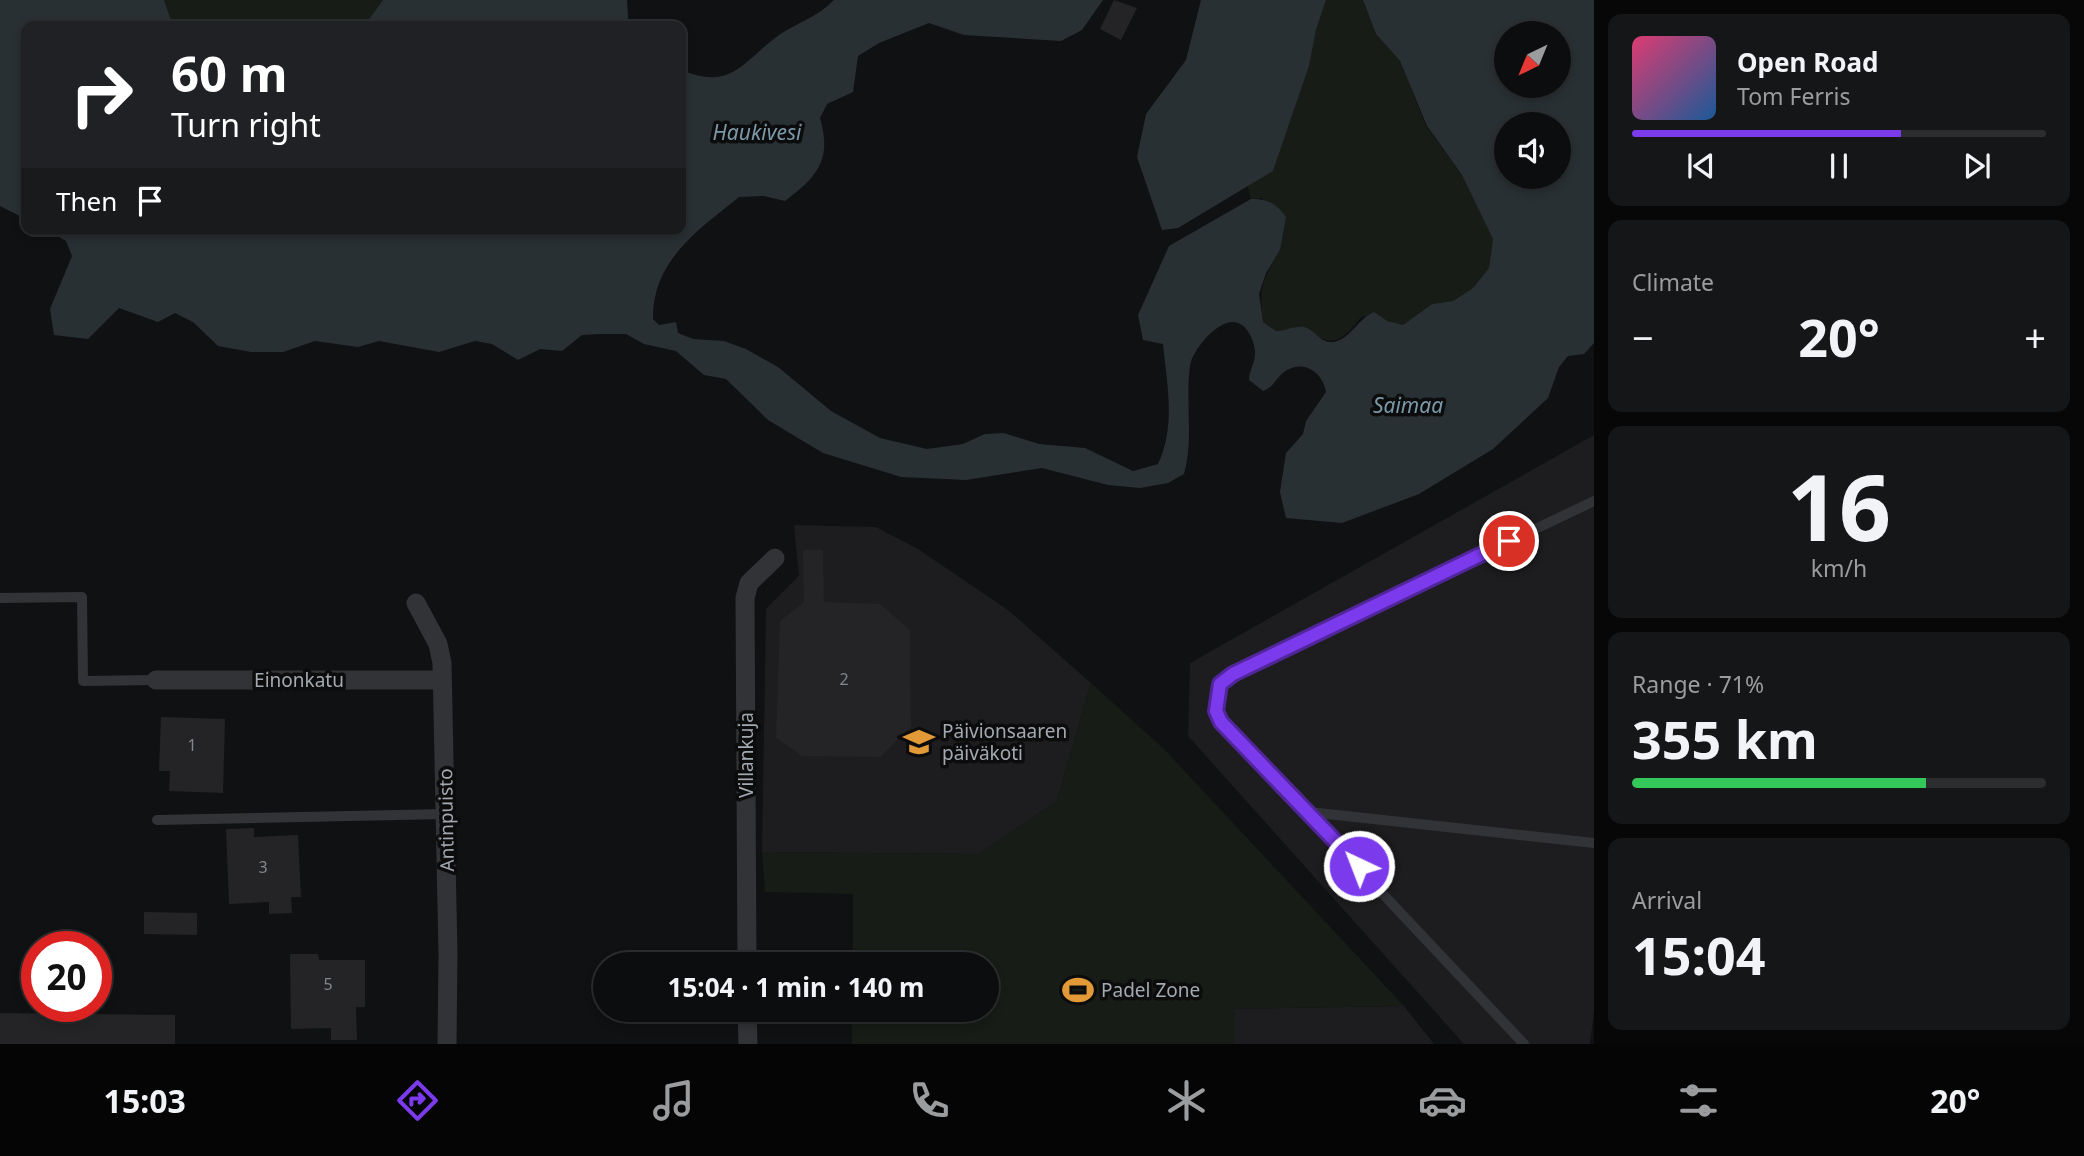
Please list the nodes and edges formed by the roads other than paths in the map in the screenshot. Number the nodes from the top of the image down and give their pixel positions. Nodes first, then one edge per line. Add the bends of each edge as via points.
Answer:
1 (1594, 501) edge
2 (775, 558) dead end
3 (0, 598) edge
4 (416, 603) dead end
5 (156, 680) joint
6 (442, 680) junction
7 (1309, 812) junction
8 (446, 814) junction
9 (157, 820) dead end
10 (1594, 843) edge
11 (747, 952) edge
12 (747, 1022) edge
13 (447, 1044) edge
14 (748, 1044) edge
15 (1524, 1044) edge

1 - 7 lane via 1225,679 1216,711 1221,722
2 - 11 street, Villankuja via 749,583 745,598
3 - 5 lane via 82,597 83,681
4 - 6 street, Antinpuisto via 438,644
5 - 6 street, Einonkatu
6 - 8 street, Antinpuisto
7 - 10 lane
7 - 15 lane
8 - 9 lane
8 - 13 street, Antinpuisto
12 - 14 street

